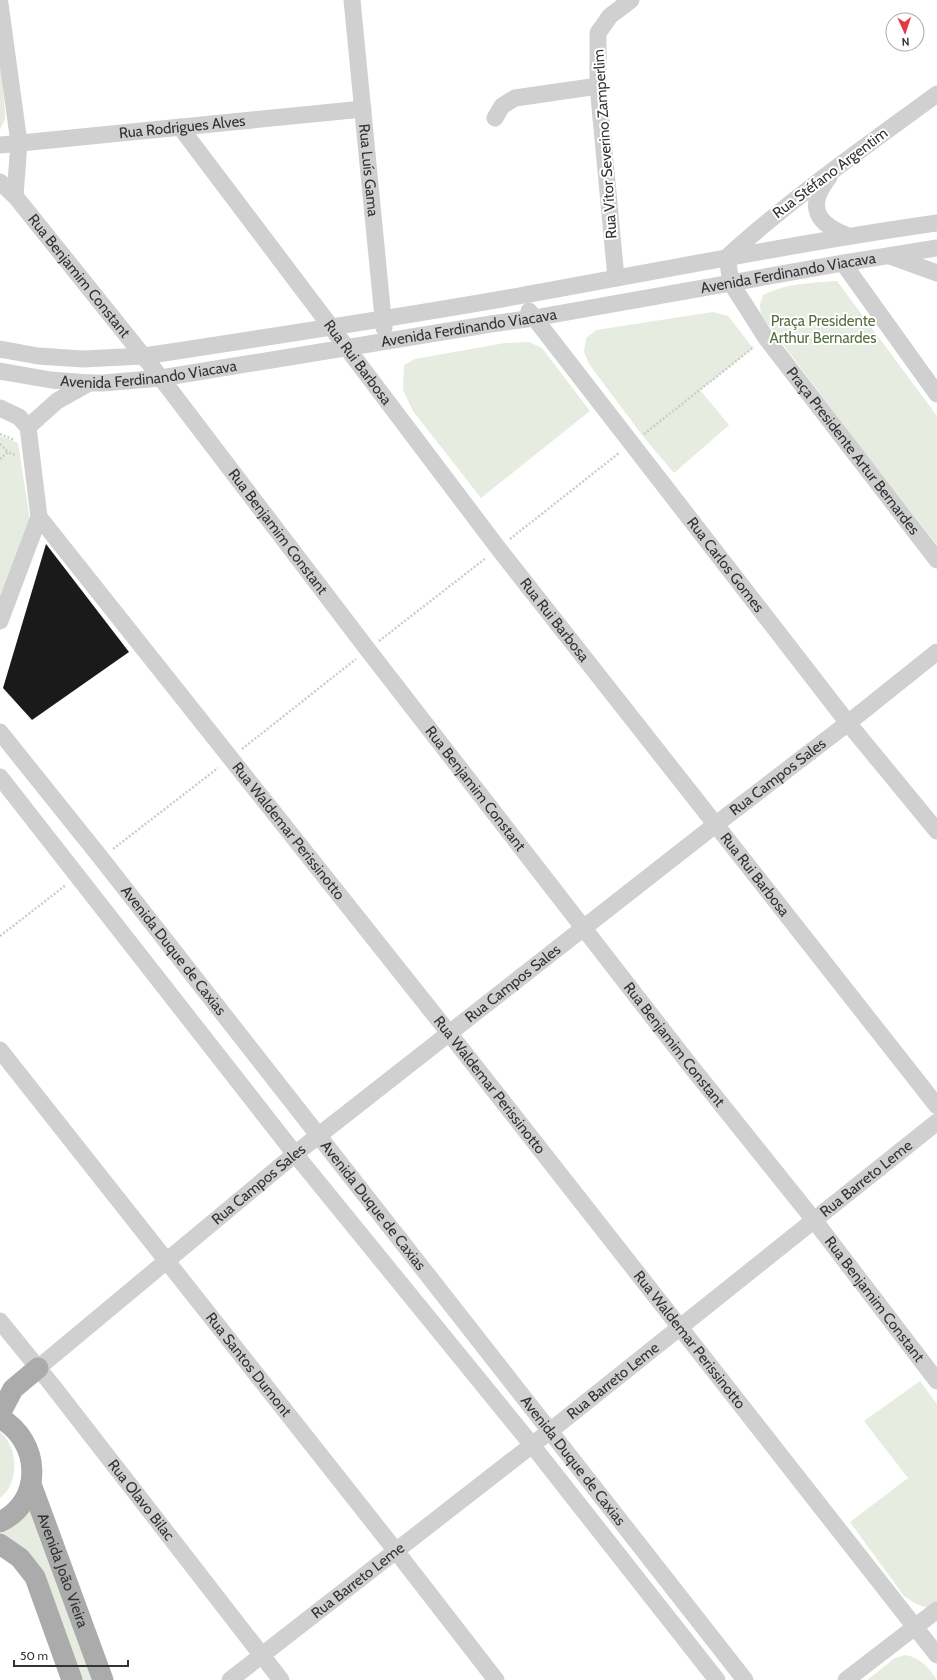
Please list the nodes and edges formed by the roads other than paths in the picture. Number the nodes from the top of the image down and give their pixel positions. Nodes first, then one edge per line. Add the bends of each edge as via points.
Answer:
1 (352, 0) edge
2 (631, 0) edge
3 (0, 4) edge
4 (598, 86) junction
5 (937, 94) edge
6 (363, 109) junction
7 (495, 118) dead end
8 (180, 127) junction
9 (19, 143) junction
10 (0, 145) edge
11 (833, 170) junction
12 (0, 182) edge
13 (15, 196) junction
14 (937, 223) edge
15 (848, 236) junction
16 (937, 248) edge
17 (888, 255) junction
18 (727, 257) junction
19 (843, 263) junction
20 (937, 273) edge
21 (616, 278) junction
22 (731, 283) junction
23 (518, 296) junction
24 (383, 318) junction
25 (534, 318) junction
26 (330, 327) junction
27 (386, 341) junction
28 (346, 347) junction
29 (0, 349) edge
30 (144, 356) junction
31 (0, 371) edge
32 (161, 378) junction
33 (89, 383) junction
34 (937, 394) edge
35 (0, 408) edge
36 (28, 427) junction
37 (39, 518) junction
38 (937, 560) edge
39 (0, 621) edge
40 (937, 652) edge
41 (848, 723) junction
42 (0, 732) edge
43 (0, 777) edge
44 (715, 825) junction
45 (937, 831) edge
46 (584, 927) junction
47 (449, 1033) junction
48 (0, 1050) edge
49 (937, 1106) edge
50 (937, 1122) edge
51 (318, 1136) junction
52 (295, 1154) junction
53 (814, 1220) junction
54 (167, 1260) junction
55 (0, 1321) edge
56 (680, 1326) junction
57 (38, 1368) junction
58 (937, 1381) edge
59 (3, 1412) edge
60 (550, 1431) junction
61 (532, 1445) junction
62 (31, 1484) junction
63 (0, 1522) edge
64 (0, 1544) edge
65 (396, 1551) junction
66 (937, 1610) edge
67 (915, 1627) junction
68 (937, 1655) edge
69 (261, 1656) junction
70 (72, 1680) edge
71 (103, 1680) edge
72 (230, 1680) edge
73 (281, 1680) edge
74 (496, 1680) edge
75 (718, 1680) edge
76 (745, 1680) edge
77 (846, 1680) edge

1 - 6 street, Rua Luís Gama
2 - 4 street, Rua Vítor Severino Zamperlim via 610,16 598,33
3 - 9 street
4 - 7 street via 515,98 502,106
4 - 21 street, Rua Vítor Severino Zamperlim
5 - 11 street, Rua Stéfano Argentim
6 - 8 street, Rua Rodrigues Alves
6 - 24 street, Rua Luís Gama
8 - 9 street, Rua Rodrigues Alves
8 - 26 street, Rua Rui Barbosa
9 - 10 street, Rua Rodrigues Alves
9 - 13 street
11 - 15 street via 816,200 817,209 825,224
11 - 18 street, Rua Stéfano Argentim via 763,224
12 - 13 street, Rua Benjamim Constant
13 - 30 street, Rua Benjamim Constant
14 - 15 street, Avenida Ferdinando Viacava
15 - 18 street, Avenida Ferdinando Viacava
16 - 17 street, Avenida Ferdinando Viacava
17 - 19 street, Avenida Ferdinando Viacava
17 - 20 street
18 - 21 street, Avenida Ferdinando Viacava
18 - 22 street, Praça Presidente Artur Bernardes
19 - 22 street, Avenida Ferdinando Viacava
19 - 34 street
21 - 23 street, Avenida Ferdinando Viacava
22 - 25 street, Avenida Ferdinando Viacava
22 - 38 street, Praça Presidente Artur Bernardes via 766,338
23 - 24 street, Avenida Ferdinando Viacava
23 - 25 street, Rua Carlos Gomes
24 - 26 street, Avenida Ferdinando Viacava
24 - 27 street, Rua Luís Gama
25 - 27 street, Avenida Ferdinando Viacava
25 - 41 street, Rua Carlos Gomes
26 - 28 street, Rua Rui Barbosa
26 - 30 street, Avenida Ferdinando Viacava
27 - 28 street, Avenida Ferdinando Viacava
28 - 32 street, Avenida Ferdinando Viacava
28 - 44 street, Rua Rui Barbosa via 498,548
29 - 30 street, Avenida Ferdinando Viacava via 38,356 83,359
30 - 32 street, Rua Benjamim Constant
31 - 33 street, Avenida Ferdinando Viacava via 51,380
32 - 33 street, Avenida Ferdinando Viacava
32 - 46 street, Rua Benjamim Constant via 368,650
33 - 36 street via 57,401
35 - 36 street via 19,417
36 - 37 street
37 - 39 street
37 - 47 street, Rua Waldemar Perissinotto
40 - 41 street, Rua Campos Sales
41 - 44 street, Rua Campos Sales
41 - 45 street, Rua Carlos Gomes
42 - 51 street, Avenida Duque de Caxias
43 - 52 street, Avenida Duque de Caxias
44 - 46 street, Rua Campos Sales
44 - 49 street, Rua Rui Barbosa
46 - 47 street, Rua Campos Sales
46 - 53 street, Rua Benjamim Constant via 689,1064
47 - 51 street, Rua Campos Sales
47 - 56 street, Rua Waldemar Perissinotto
48 - 54 street, Rua Santos Dumont
50 - 53 street, Rua Barreto Leme
51 - 52 street, Rua Campos Sales
51 - 60 street, Avenida Duque de Caxias
52 - 54 street, Rua Campos Sales
52 - 61 street, Avenida Duque de Caxias
53 - 56 street, Rua Barreto Leme
53 - 58 street, Rua Benjamim Constant
54 - 57 street, Rua Campos Sales
54 - 65 street, Rua Santos Dumont
55 - 57 street, Rua Olavo Bilac
56 - 60 street, Rua Barreto Leme
56 - 67 street, Rua Waldemar Perissinotto
57 - 59 main road via 13,1389
57 - 69 street, Rua Olavo Bilac
59 - 62 main road via 25,1440 32,1461
60 - 61 street, Rua Barreto Leme
60 - 76 street, Avenida Duque de Caxias
61 - 65 street, Rua Barreto Leme
61 - 75 street, Avenida Duque de Caxias
62 - 63 main road via 23,1503 8,1518
62 - 71 main road, Avenida João Vieira
64 - 70 main road, Avenida João Vieira via 20,1558 35,1577
65 - 69 street, Rua Barreto Leme
65 - 74 street, Rua Santos Dumont
66 - 67 street
67 - 68 street, Rua Waldemar Perissinotto
67 - 77 street
69 - 72 street, Rua Barreto Leme
69 - 73 street, Rua Olavo Bilac

